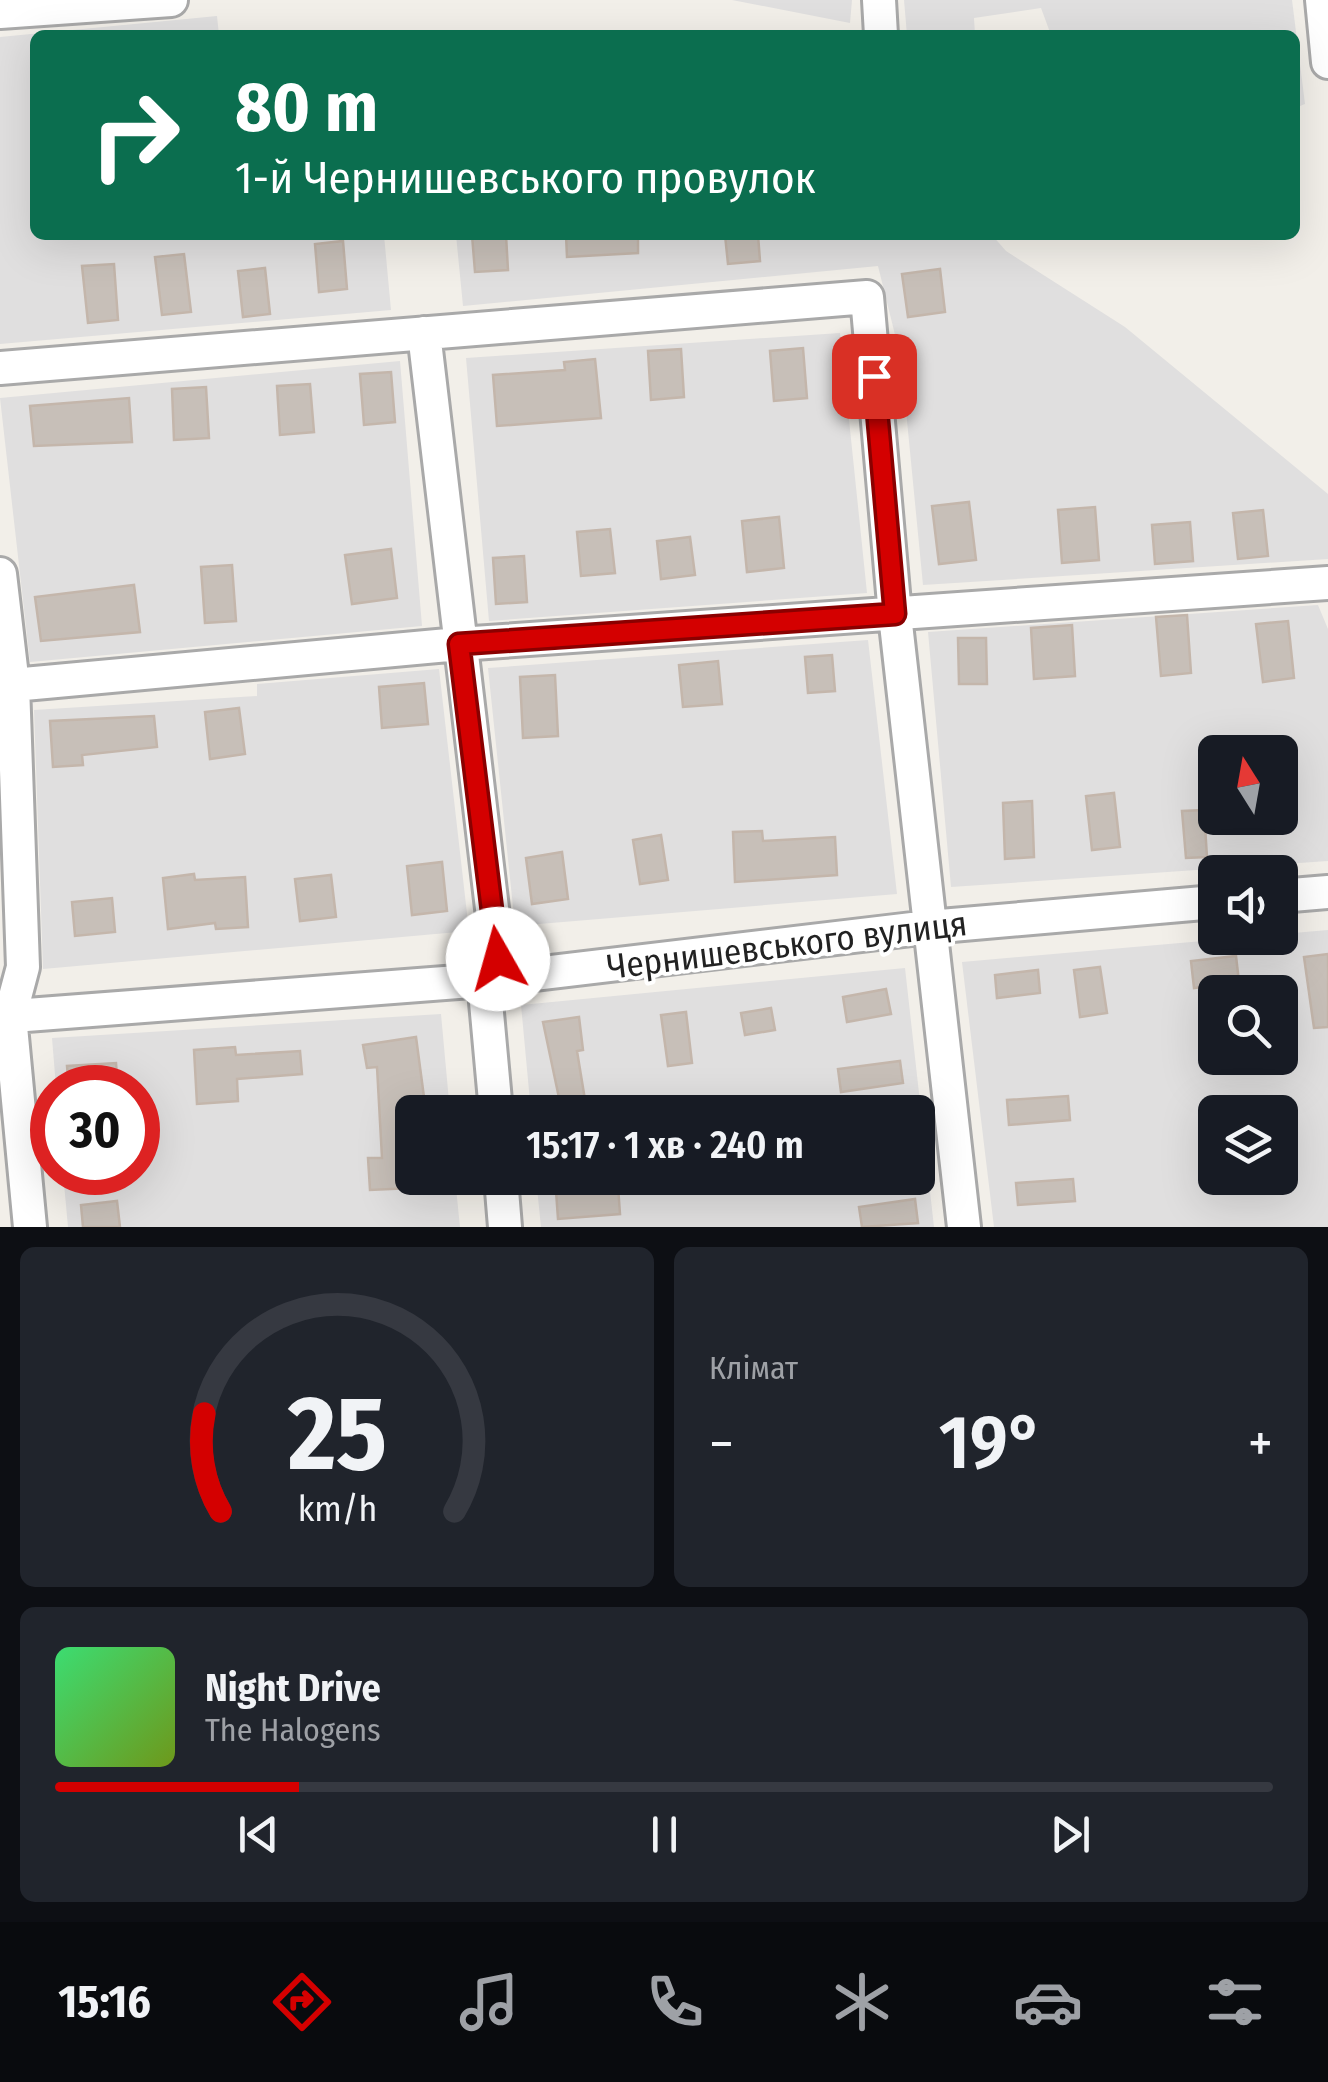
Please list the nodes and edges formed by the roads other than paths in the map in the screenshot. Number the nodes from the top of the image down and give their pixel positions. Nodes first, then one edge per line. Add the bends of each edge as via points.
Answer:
1 (171, 0) edge
2 (879, 0) edge
3 (1322, 0) edge
4 (0, 12) edge
5 (882, 30) edge
6 (1328, 62) edge
7 (424, 333) junction
8 (0, 368) edge
9 (0, 574) edge
10 (1328, 582) edge
11 (895, 614) junction
12 (459, 644) junction
13 (13, 685) junction
14 (1328, 892) edge
15 (1298, 894) edge
16 (1198, 903) edge
17 (929, 927) junction
18 (484, 980) junction
19 (5, 1016) edge
20 (494, 1095) edge
21 (502, 1195) edge
22 (30, 1227) edge
23 (505, 1227) edge
24 (964, 1227) edge

1 - 4 street
2 - 5 street
3 - 6 street
7 - 8 street
7 - 11 street via 867,296
7 - 12 street
9 - 13 street
10 - 11 street
11 - 12 street
11 - 17 street
12 - 13 street
12 - 18 street via 498,959
13 - 19 street via 23,967
14 - 15 street
16 - 17 street, Чернишевського вулиця
17 - 18 street, Чернишевського вулиця
17 - 24 street
18 - 19 street, Чернишевського вулиця
18 - 20 street
19 - 22 street
21 - 23 street

